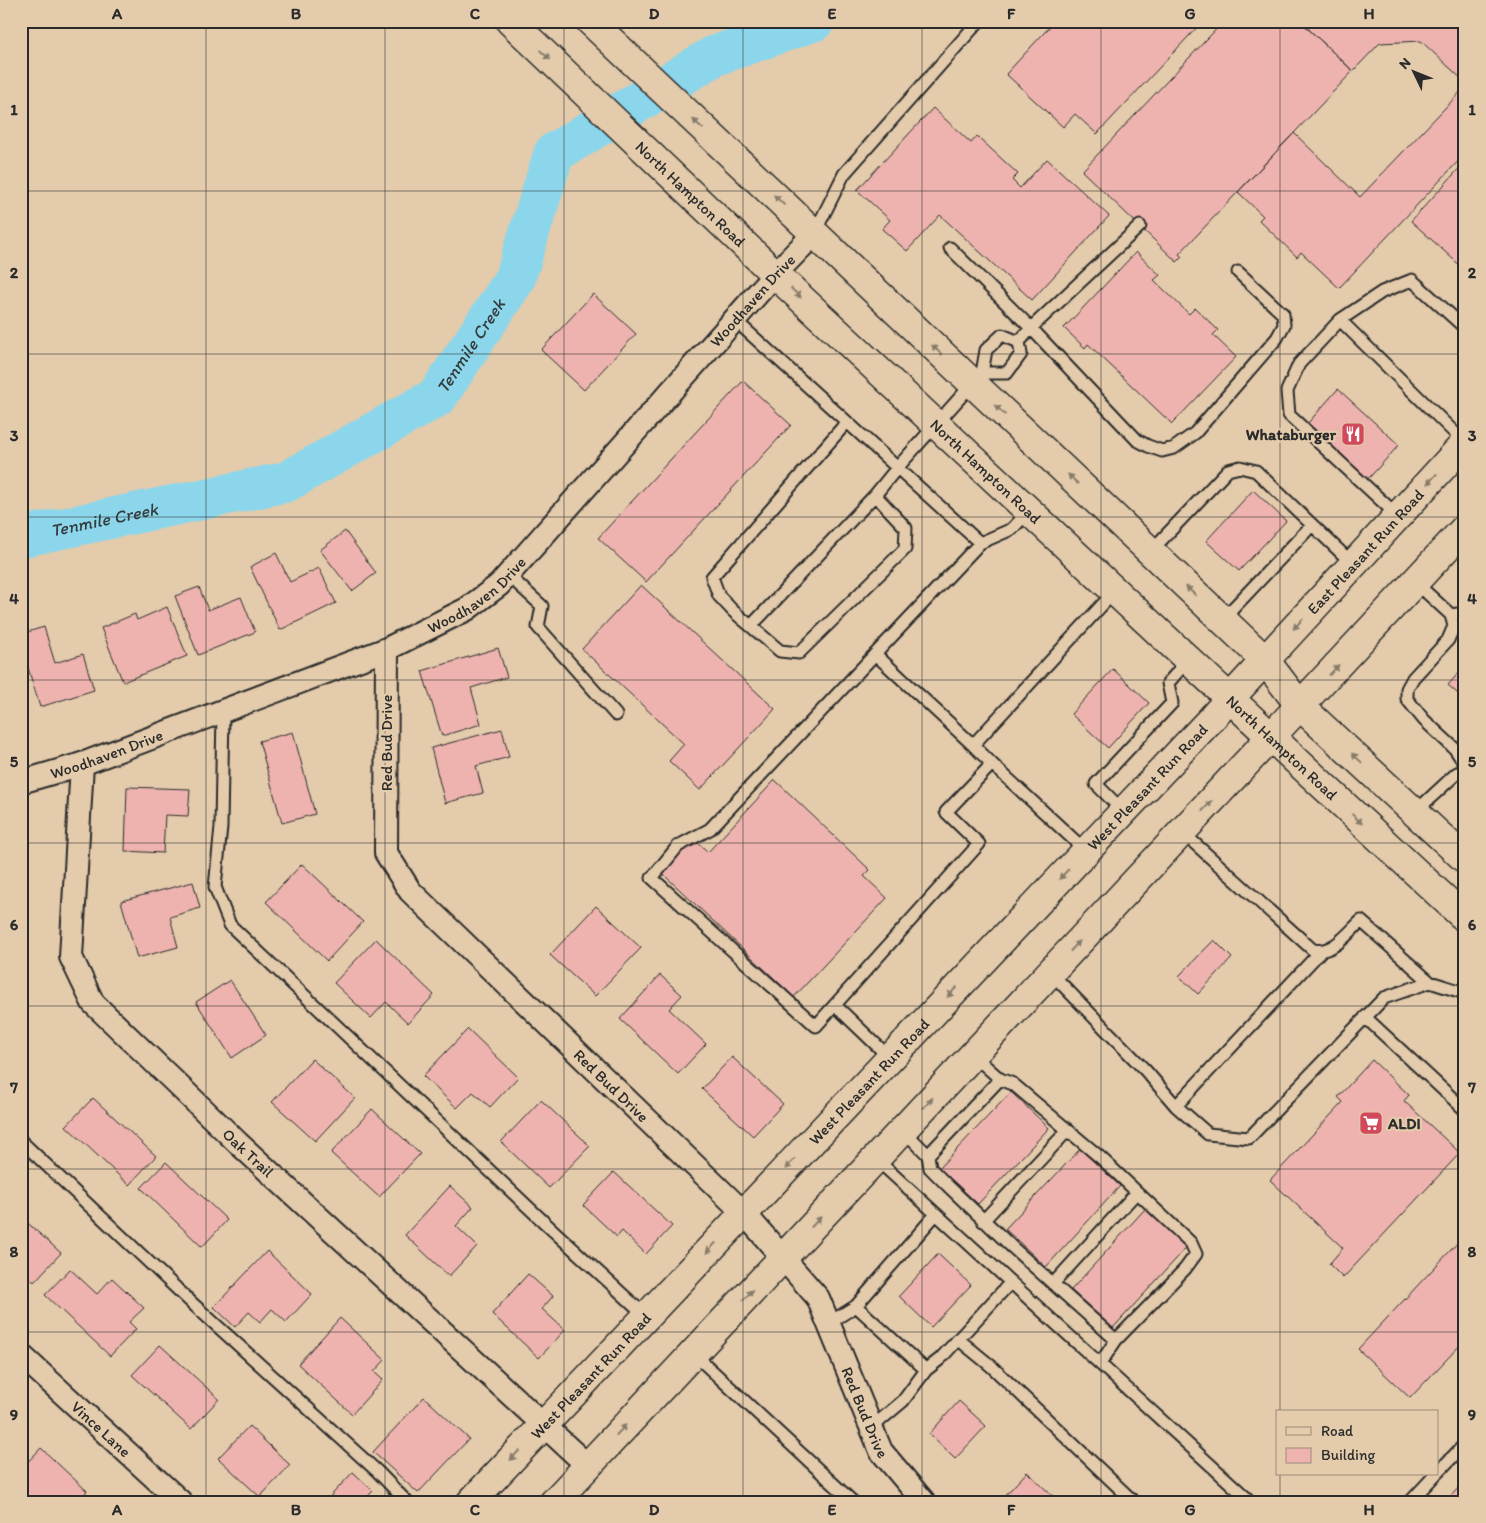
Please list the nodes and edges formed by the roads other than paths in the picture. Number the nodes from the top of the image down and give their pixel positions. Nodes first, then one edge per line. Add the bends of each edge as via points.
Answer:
1 (510, 21) edge
2 (590, 21) edge
3 (980, 21) edge
4 (1140, 226) dead end
5 (814, 234) junction
6 (950, 248) dead end
7 (1238, 272) dead end
8 (775, 274) junction
9 (735, 320) junction
10 (1340, 320) junction
11 (1031, 328) junction
12 (1465, 328) edge
13 (1019, 342) junction
14 (977, 378) junction
15 (847, 422) junction
16 (936, 424) junction
17 (1465, 443) edge
18 (897, 468) junction
19 (875, 495) junction
20 (1029, 511) junction
21 (1398, 516) junction
22 (1312, 525) junction
23 (1465, 528) edge
24 (980, 543) junction
25 (1150, 552) junction
26 (1353, 564) junction
27 (508, 575) junction
28 (1415, 582) junction
29 (1115, 591) junction
30 (1465, 613) edge
31 (1451, 615) junction
32 (1222, 620) junction
33 (751, 626) junction
34 (387, 649) junction
35 (875, 654) junction
36 (1188, 660) junction
37 (1265, 660) junction
38 (1230, 699) junction
39 (1300, 706) junction
40 (222, 711) junction
41 (616, 715) dead end
42 (1270, 738) junction
43 (973, 745) junction
44 (82, 764) junction
45 (992, 764) junction
46 (1465, 764) edge
47 (1465, 771) edge
48 (21, 782) edge
49 (1123, 811) junction
50 (1415, 812) junction
51 (1182, 832) junction
52 (1086, 851) junction
53 (1465, 859) edge
54 (1465, 918) edge
55 (1321, 951) junction
56 (1050, 972) junction
57 (1430, 982) junction
58 (1465, 993) edge
59 (836, 1006) junction
60 (1365, 1017) junction
61 (972, 1055) junction
62 (890, 1058) junction
63 (1000, 1079) junction
64 (1176, 1106) junction
65 (1465, 1110) edge
66 (902, 1130) junction
67 (1068, 1130) junction
68 (21, 1141) edge
69 (928, 1155) junction
70 (876, 1158) junction
71 (1137, 1192) junction
72 (744, 1213) junction
73 (936, 1214) junction
74 (984, 1221) junction
75 (783, 1257) junction
76 (1011, 1282) junction
77 (1053, 1284) junction
78 (856, 1306) junction
79 (646, 1316) junction
80 (828, 1323) junction
81 (958, 1339) junction
82 (1116, 1340) junction
83 (694, 1353) junction
84 (21, 1356) edge
85 (1100, 1364) junction
86 (926, 1370) junction
87 (544, 1424) junction
88 (872, 1428) junction
89 (1465, 1444) edge
90 (588, 1466) junction
91 (1438, 1473) edge
92 (1435, 1476) edge
93 (181, 1502) edge
94 (407, 1502) edge
95 (471, 1502) edge
96 (554, 1502) edge
97 (853, 1502) edge
98 (924, 1502) edge
99 (1134, 1502) edge
100 (1251, 1502) edge
101 (1410, 1502) edge

1 -> 8 main road, North Hampton Road
5 -> 2 main road
3 - 5 lane via 844,174
4 - 11 lane
5 - 8 street, Woodhaven Drive
14 -> 5 main road
6 - 11 lane
7 - 11 lane via 1283,314 1284,325 1277,338 1195,432 1174,448 1162,451 1137,440
8 - 9 street, Woodhaven Drive
8 -> 16 main road, North Hampton Road
9 - 15 lane
9 - 27 street, Woodhaven Drive
10 - 12 lane via 1382,292 1412,280
10 - 17 lane
10 - 21 lane via 1299,364 1287,390 1289,415
11 - 13 lane
13 - 14 lane via 1021,354 1007,373
13 - 14 lane via 1002,335 986,350
14 - 16 lane
25 -> 14 main road
15 - 18 lane
15 - 33 lane via 712,577 719,596
16 - 18 lane
16 - 20 main road, North Hampton Road
17 -> 21 main road, East Pleasant Run Road
18 - 19 lane
18 - 24 lane
19 - 33 lane
19 - 33 lane via 906,528 905,549 799,653 780,651
20 - 24 lane via 1012,529
20 - 29 main road, North Hampton Road
21 - 26 main road, East Pleasant Run Road
22 - 25 lane via 1256,471 1240,467 1228,470
22 - 26 lane
22 - 32 lane
23 - 28 main road
24 - 35 lane
32 -> 25 main road
26 -> 37 main road, East Pleasant Run Road
27 - 34 street, Woodhaven Drive via 467,609
27 - 41 lane via 542,606 538,626
28 - 31 lane
39 -> 28 main road
29 - 36 main road, North Hampton Road
29 - 43 lane
30 - 31 lane
31 - 46 lane via 1454,626 1448,640 1407,689 1408,699 1424,720 1455,749
32 - 37 main road
34 - 40 street, Woodhaven Drive
34 - 72 street, Red Bud Drive via 386,853 410,891
35 - 43 lane
35 - 59 lane via 710,829 678,846 652,878 816,1026
36 - 38 main road, North Hampton Road
36 - 49 lane via 1168,683 1172,703 1096,784
37 - 38 main road, West Pleasant Run Road
37 - 39 main road
38 - 42 main road, North Hampton Road
38 - 49 main road, West Pleasant Run Road
39 - 42 main road
50 -> 39 main road
40 - 44 street, Woodhaven Drive
40 - 79 lane via 221,827 215,887 230,925
51 -> 42 main road
42 -> 54 main road, North Hampton Road
43 - 45 lane
44 - 48 street, Woodhaven Drive
44 - 87 street, Oak Trail via 71,957 93,1003 238,1143
45 - 52 lane
45 - 59 lane via 946,812 979,844
47 - 50 lane via 1457,773
49 - 52 main road, West Pleasant Run Road
50 - 53 main road
51 - 55 lane via 1313,950
56 -> 51 main road
52 -> 62 main road, West Pleasant Run Road
55 - 57 lane via 1333,948 1361,921
55 - 64 lane
56 - 61 main road
56 - 64 lane
57 - 58 lane
57 - 60 lane via 1384,998
59 - 62 lane
60 - 64 lane via 1249,1138 1208,1134
60 - 65 lane
61 - 63 lane
66 -> 61 main road
62 -> 72 main road, West Pleasant Run Road
63 - 67 lane via 1013,1084
63 - 69 lane
66 - 69 lane
66 - 70 main road
67 - 71 lane
67 - 74 lane
68 - 94 lane
69 - 74 lane via 930,1168
70 - 73 lane
75 -> 70 main road
71 - 77 lane
71 - 82 lane via 1191,1242 1196,1254
72 - 75 street, Red Bud Drive
72 -> 79 main road, West Pleasant Run Road
73 - 76 lane
73 - 78 lane
74 - 77 lane
75 - 80 street, Red Bud Drive via 818,1298
83 -> 75 main road
76 - 81 lane
76 - 85 lane
77 - 82 lane
78 - 80 lane
78 - 86 lane
79 - 87 main road, West Pleasant Run Road
80 - 88 street, Red Bud Drive
81 - 86 lane
81 - 99 lane via 991,1366
82 - 85 lane
90 -> 83 main road
83 - 97 lane
84 - 93 street, Vince Lane
85 - 100 lane
86 - 88 lane via 903,1401
87 - 90 street, Oak Trail
87 -> 95 main road, West Pleasant Run Road
88 - 98 street, Red Bud Drive via 881,1451
89 - 91 lane
90 - 96 main road
92 - 101 lane

